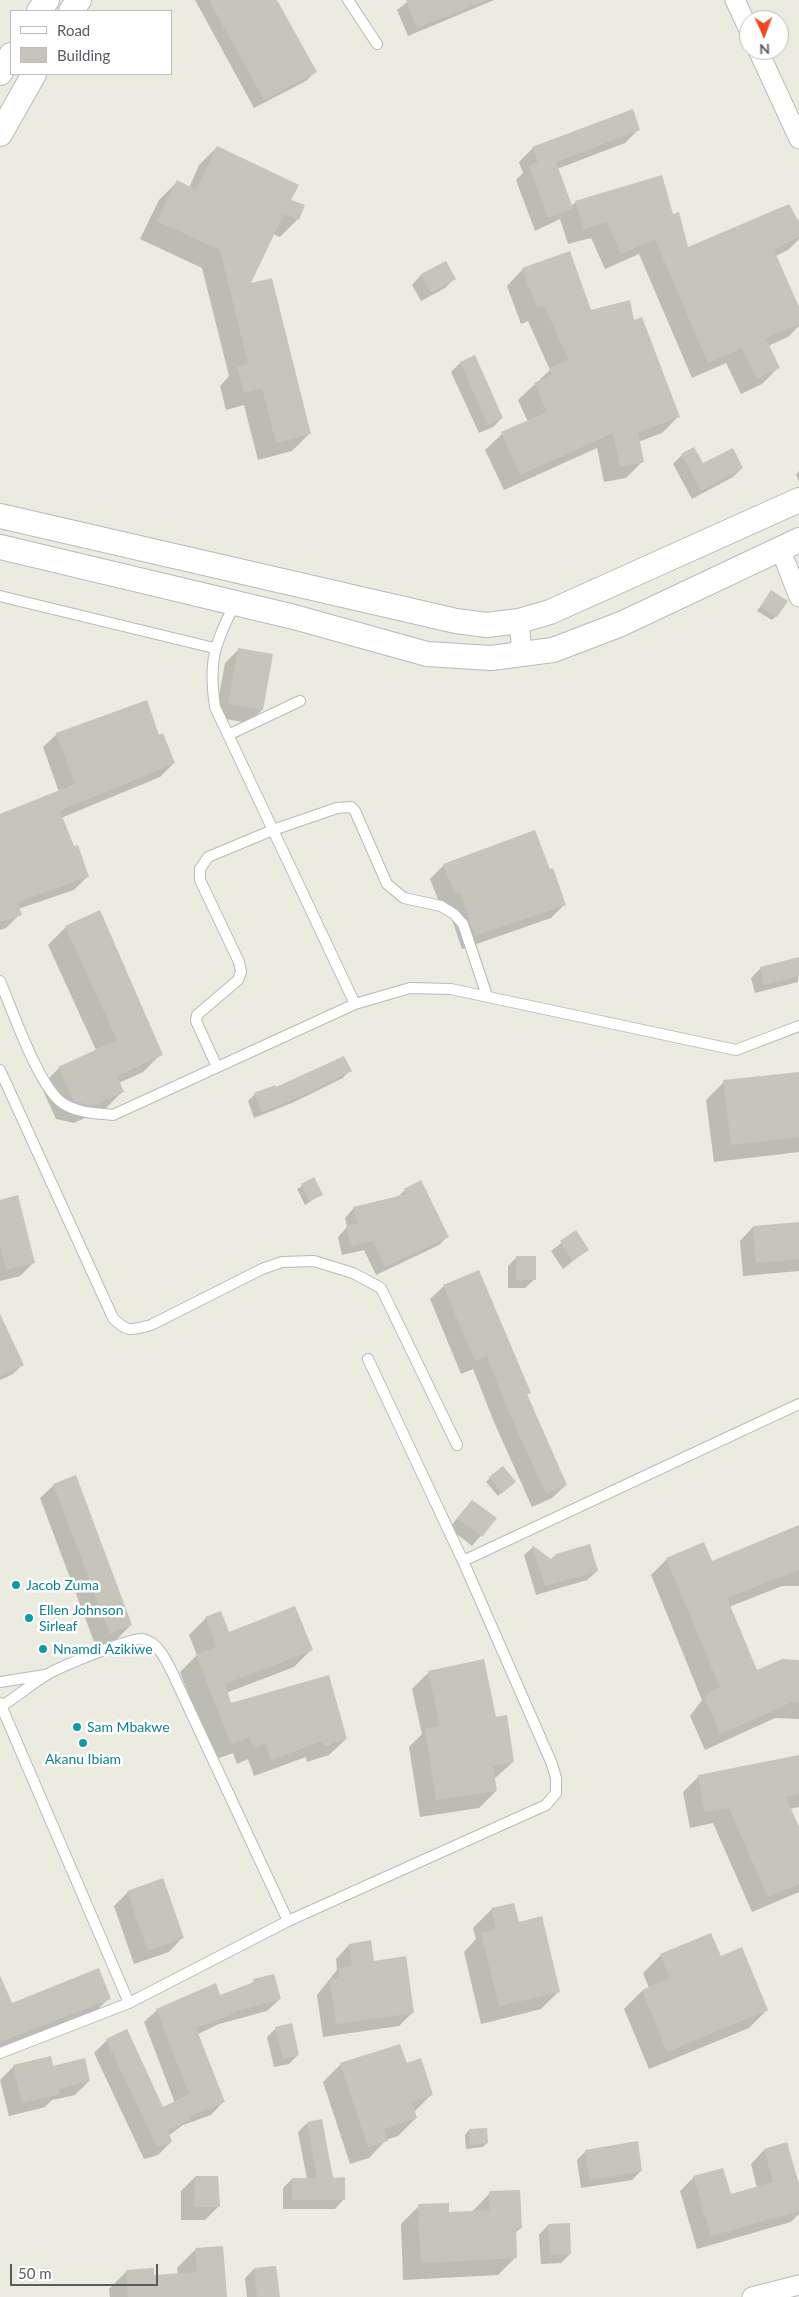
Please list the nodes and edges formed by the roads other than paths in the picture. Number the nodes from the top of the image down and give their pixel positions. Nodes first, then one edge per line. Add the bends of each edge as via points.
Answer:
1 (348, 0) edge
2 (376, 44) dead end
3 (10, 57) edge
4 (763, 60) edge
5 (0, 73) edge
6 (33, 75) edge
7 (0, 134) edge
8 (799, 139) edge
9 (799, 500) edge
10 (0, 516) edge
11 (790, 544) edge
12 (0, 547) edge
13 (0, 596) edge
14 (799, 597) edge
15 (235, 603) junction
16 (519, 621) junction
17 (214, 648) junction
18 (522, 654) junction
19 (300, 701) dead end
20 (228, 735) junction
21 (273, 830) junction
22 (0, 982) edge
23 (487, 996) junction
24 (355, 1004) junction
25 (799, 1026) edge
26 (217, 1067) junction
27 (0, 1070) edge
28 (368, 1359) dead end
29 (799, 1404) edge
30 (456, 1445) dead end
31 (463, 1561) junction
32 (48, 1674) junction
33 (0, 1682) edge
34 (1, 1705) edge
35 (288, 1921) junction
36 (130, 2003) junction
37 (0, 2053) edge
38 (799, 2285) edge
39 (752, 2297) edge

1 - 2 lane
3 - 5 street
4 - 8 street
6 - 7 street
9 - 16 street via 550,612
10 - 16 street via 456,621 487,626
11 - 14 street
11 - 18 street via 621,624 553,650
12 - 15 street
13 - 17 lane
15 - 17 lane
15 - 18 street via 427,654 492,658
16 - 18 street
17 - 20 lane via 212,687 215,707
19 - 20 lane
20 - 21 lane
21 - 23 lane via 336,808 351,807 387,884 404,898 441,906 463,924
21 - 24 lane
21 - 26 lane via 208,857 200,869 200,880 241,972 238,980 197,1015 196,1021
22 - 26 lane via 46,1086 62,1104 81,1111 112,1115
23 - 24 lane via 451,989 410,988
23 - 25 lane via 736,1050
24 - 26 lane
27 - 30 lane via 113,1318 123,1328 132,1330 151,1325 262,1268 282,1262 314,1262 353,1273 381,1288
28 - 31 lane
29 - 31 lane
31 - 35 lane via 552,1764 556,1793 546,1805
32 - 33 lane
32 - 34 lane
32 - 35 lane via 141,1638 163,1654
34 - 36 lane
35 - 36 lane
36 - 37 lane
38 - 39 street

